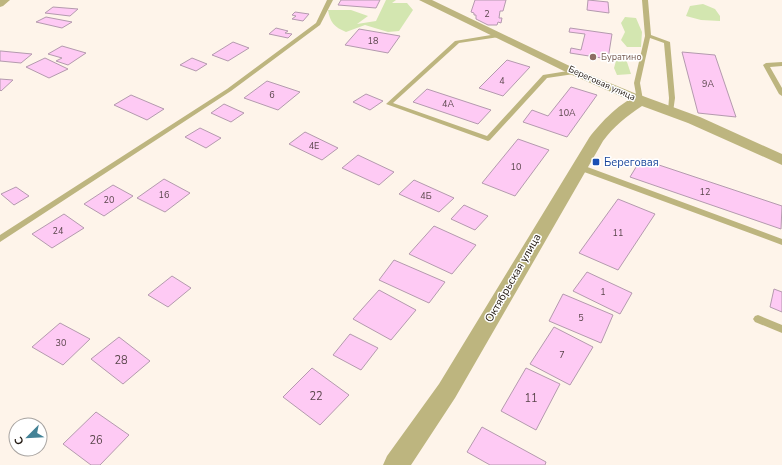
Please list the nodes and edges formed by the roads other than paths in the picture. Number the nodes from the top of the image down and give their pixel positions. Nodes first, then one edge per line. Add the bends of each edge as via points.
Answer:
1 (6, 0) edge
2 (330, 0) edge
3 (424, 0) edge
4 (645, 0) edge
5 (0, 4) edge
6 (497, 36) junction
7 (648, 36) junction
8 (782, 64) edge
9 (574, 72) junction
10 (782, 94) edge
11 (640, 100) junction
12 (670, 111) junction
13 (782, 160) edge
14 (579, 167) junction
15 (0, 239) edge
16 (782, 242) edge
17 (758, 319) dead end
18 (782, 329) edge
19 (396, 465) edge

1 - 5 street
2 - 15 lane via 318,24 229,90
3 - 6 street, Береговая улица
4 - 7 lane
6 - 9 street, Береговая улица
6 - 9 lane via 457,42 389,104 488,139 545,76
7 - 11 lane via 637,83
7 - 12 lane via 667,42 672,98
8 - 10 lane via 766,65
9 - 11 street, Береговая улица
11 - 12 street, Береговая улица
11 - 14 street, Октябрьская улица via 604,128
12 - 13 street, Береговая улица
14 - 16 lane
14 - 19 street, Октябрьская улица via 447,392
17 - 18 lane

